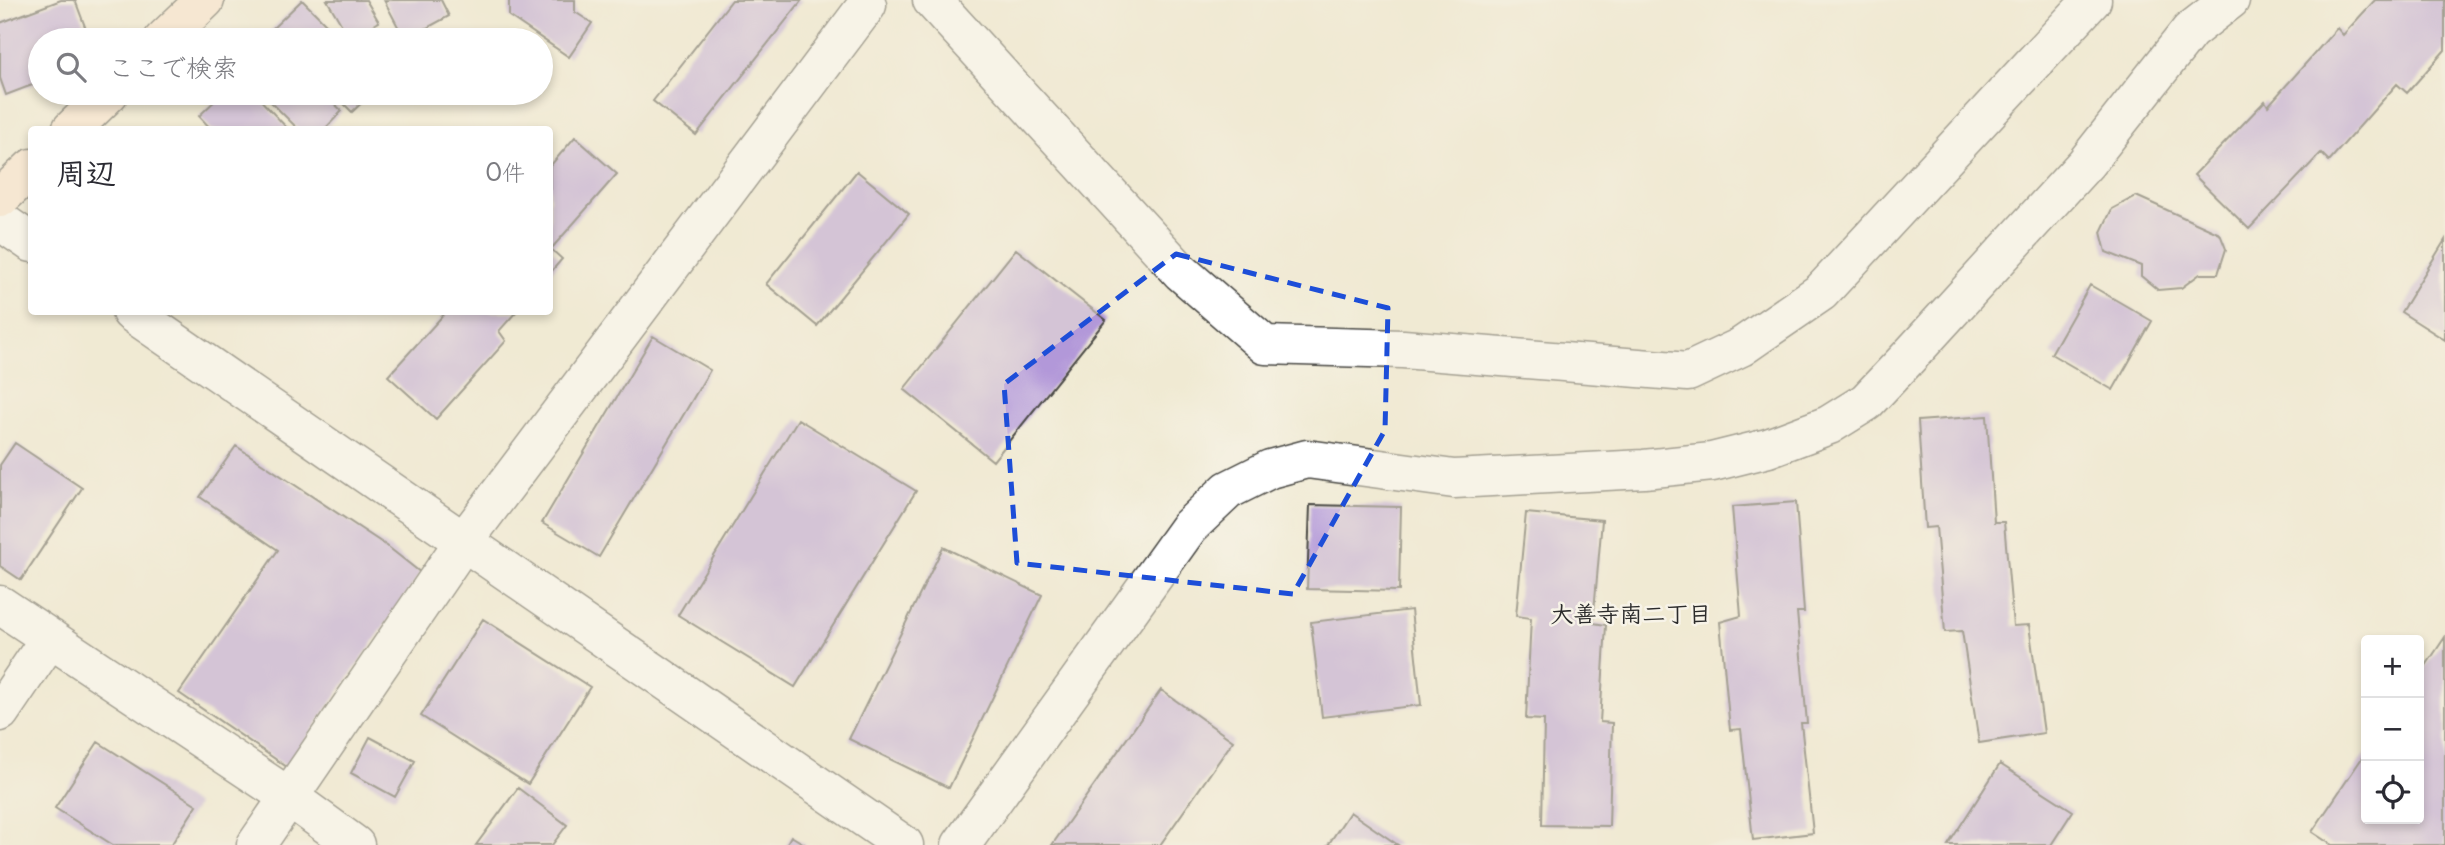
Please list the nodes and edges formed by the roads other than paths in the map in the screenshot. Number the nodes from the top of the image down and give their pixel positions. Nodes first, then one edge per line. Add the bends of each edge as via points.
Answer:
1 (205, 0) edge
2 (932, 0) edge
3 (2092, 0) edge
4 (2230, 0) edge
5 (867, 5) dead end
6 (176, 28) edge
7 (97, 105) edge
8 (75, 126) edge
9 (28, 172) edge
10 (0, 198) edge
11 (0, 221) edge
12 (28, 240) edge
13 (135, 315) edge
14 (464, 541) junction
15 (0, 604) edge
16 (50, 638) junction
17 (0, 712) edge
18 (289, 797) junction
19 (256, 845) edge
20 (355, 845) edge
21 (904, 845) edge
22 (961, 845) edge

1 - 6 main road
2 - 3 street via 1181,272 1265,345 1403,349 1688,372 1741,347 1821,292
4 - 22 street via 2190,32 2086,163 1905,361 1866,402 1829,425 1768,448 1712,462 1454,479 1307,458 1270,468 1228,489 1189,527
5 - 14 street
7 - 8 main road
9 - 10 main road
11 - 12 street
13 - 14 street
14 - 18 street
14 - 21 street
15 - 16 street
16 - 17 street
16 - 18 street
18 - 19 street
18 - 20 street

